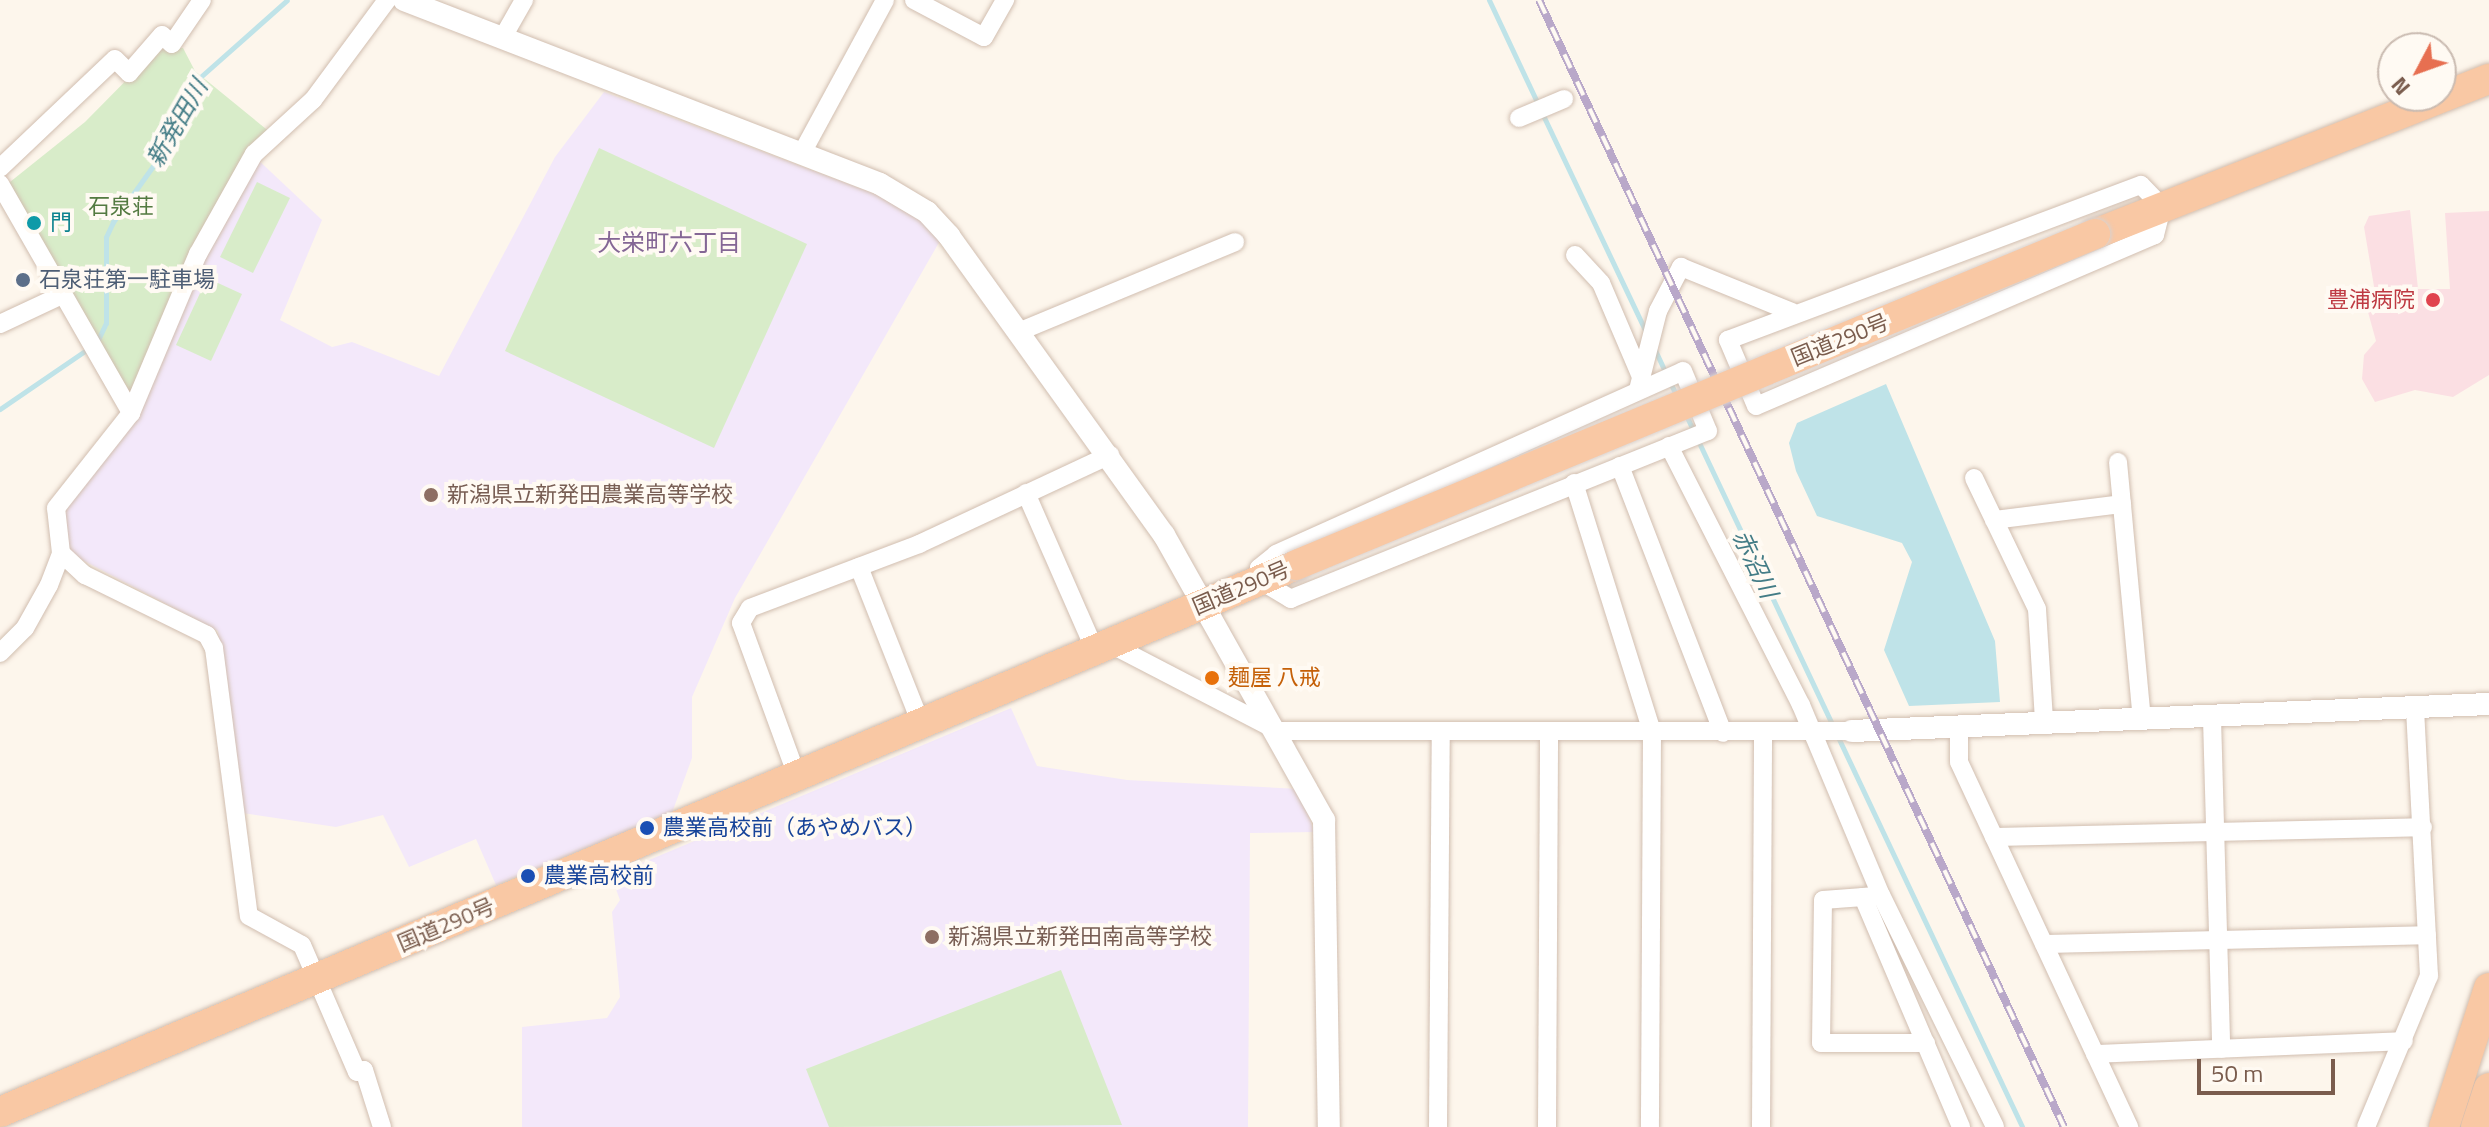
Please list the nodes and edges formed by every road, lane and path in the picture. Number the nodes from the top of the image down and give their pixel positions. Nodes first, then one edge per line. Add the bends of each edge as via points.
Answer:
1 (202, 0) edge
2 (387, 0) edge
3 (404, 0) edge
4 (524, 0) edge
5 (885, 0) edge
6 (914, 0) edge
7 (1005, 0) edge
8 (503, 37) junction
9 (2489, 79) edge
10 (1564, 99) dead end
11 (1519, 118) dead end
12 (802, 153) junction
13 (0, 168) edge
14 (0, 184) edge
15 (2162, 207) junction
16 (1235, 242) dead end
17 (1575, 255) dead end
18 (62, 295) junction
19 (1792, 312) junction
20 (0, 324) edge
21 (1018, 332) junction
22 (1640, 384) junction
23 (131, 413) junction
24 (1669, 446) junction
25 (1110, 455) junction
26 (2118, 462) dead end
27 (1620, 466) junction
28 (1974, 478) dead end
29 (1574, 483) junction
30 (1026, 493) junction
31 (2122, 504) junction
32 (1994, 520) junction
33 (61, 553) junction
34 (859, 567) junction
35 (1261, 581) junction
36 (1204, 603) junction
37 (1102, 647) junction
38 (0, 653) edge
39 (2489, 704) edge
40 (2415, 708) junction
41 (2212, 718) junction
42 (2142, 719) junction
43 (2044, 720) junction
44 (920, 721) junction
45 (1959, 727) junction
46 (1278, 731) junction
47 (1441, 731) junction
48 (1549, 731) junction
49 (1852, 731) joint
50 (1652, 732) junction
51 (1723, 733) junction
52 (1763, 734) junction
53 (1807, 734) junction
54 (797, 776) junction
55 (2423, 827) junction
56 (2215, 832) junction
57 (1994, 837) junction
58 (1872, 896) junction
59 (2427, 935) junction
60 (2218, 940) junction
61 (2044, 944) junction
62 (322, 977) junction
63 (2489, 988) edge
64 (2404, 1041) junction
65 (1926, 1043) junction
66 (2221, 1049) junction
67 (2095, 1054) junction
68 (2489, 1088) edge
69 (7, 1116) edge
70 (382, 1127) edge
71 (1329, 1127) edge
72 (1438, 1127) edge
73 (1547, 1127) edge
74 (1650, 1127) edge
75 (1761, 1127) edge
76 (1961, 1127) edge
77 (1995, 1127) edge
78 (2129, 1127) edge
79 (2366, 1127) edge
80 (2444, 1127) edge
81 (2476, 1127) edge

1 - 13 street via 172,44 162,35 129,73 115,59
2 - 23 street via 313,100 254,154 198,254
3 - 8 street
4 - 8 street
5 - 12 street
6 - 7 street via 984,37
8 - 12 street
9 - 15 highway, 国道290号
10 - 11 street
12 - 21 street via 927,212
14 - 18 street
15 - 19 street via 2141,185
15 - 19 street via 2155,235 1756,406 1728,340
15 - 35 highway, 国道290号, bridge
16 - 21 street
17 - 22 street via 1601,283
18 - 20 street
18 - 23 street
19 - 22 street via 1681,267 1658,311
21 - 25 street
22 - 24 street via 1683,371 1697,396 1708,431
22 - 35 street via 1276,554 1259,568
23 - 33 street via 56,508
24 - 27 street
24 - 53 street via 1801,705
25 - 30 street
25 - 36 street
26 - 31 street
27 - 29 street
27 - 51 street
28 - 32 street
29 - 35 street via 1291,599
29 - 50 street
30 - 34 street
30 - 37 street
31 - 32 street
31 - 42 street
32 - 43 street via 2037,609
33 - 38 street via 25,628
33 - 62 street via 85,575 207,635 217,660 249,916 302,945
34 - 44 street
34 - 54 street via 750,608 741,623
35 - 36 highway, 国道290号
36 - 37 highway, 国道290号
36 - 46 street
37 - 44 highway, 国道290号
37 - 46 street
39 - 40 street
40 - 41 street
40 - 55 street
41 - 42 street
41 - 56 street
42 - 43 street
43 - 45 street
44 - 54 highway, 国道290号
45 - 49 street
45 - 57 street via 1959,762
46 - 47 street
46 - 71 street via 1324,820
47 - 48 street
47 - 72 street
48 - 50 street
48 - 73 street
49 - 53 street
50 - 51 street
50 - 74 street
51 - 52 street
52 - 53 street
52 - 75 street
53 - 58 street
54 - 62 highway, 国道290号
55 - 56 street
55 - 59 street
56 - 57 street
56 - 60 street
57 - 61 street
58 - 65 street
58 - 65 street via 1823,900 1821,1043
58 - 77 street
59 - 60 street
59 - 64 street via 2429,976
60 - 61 street
60 - 66 street
61 - 67 street
62 - 69 highway, 国道290号
62 - 70 street
63 - 80 highway
64 - 66 street
64 - 79 street
65 - 76 street
66 - 67 street
67 - 78 street
68 - 81 highway

